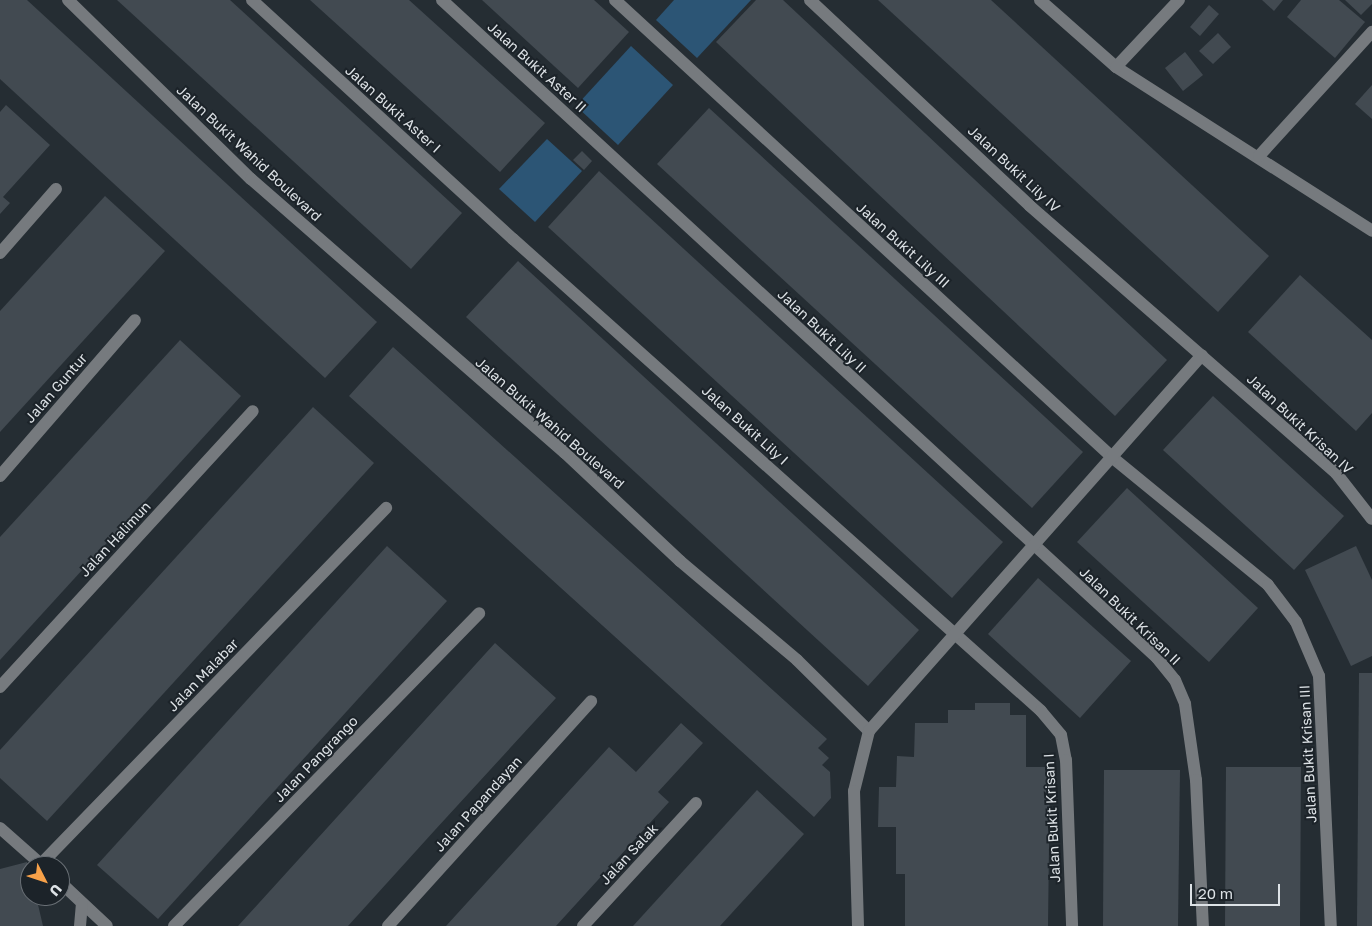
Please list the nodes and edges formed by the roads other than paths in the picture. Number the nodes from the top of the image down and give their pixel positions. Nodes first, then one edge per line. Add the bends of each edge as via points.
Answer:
1 (68, 0) edge
2 (252, 0) edge
3 (442, 0) edge
4 (615, 0) edge
5 (810, 0) edge
6 (1040, 0) edge
7 (1179, 0) edge
8 (1372, 32) edge
9 (1116, 67) junction
10 (590, 136) joint
11 (1259, 156) junction
12 (56, 189) dead end
13 (1372, 231) edge
14 (513, 239) joint
15 (0, 253) edge
16 (135, 320) dead end
17 (1202, 355) junction
18 (253, 411) dead end
19 (1114, 458) junction
20 (0, 476) edge
21 (386, 508) dead end
22 (1372, 519) edge
23 (1035, 547) junction
24 (479, 613) dead end
25 (955, 635) junction
26 (0, 687) edge
27 (591, 701) dead end
28 (869, 731) junction
29 (696, 803) dead end
30 (0, 828) edge
31 (32, 856) edge
32 (51, 856) edge
33 (70, 892) edge
34 (82, 903) junction
35 (80, 926) edge
36 (108, 926) edge
37 (174, 926) edge
38 (388, 926) edge
39 (583, 926) edge
40 (858, 926) edge
41 (1072, 926) edge
42 (1204, 926) edge
43 (1331, 926) edge

1 - 28 street, Jalan Bukit Wahid Boulevard via 251,179 565,453 680,561 798,660
2 - 14 street, Jalan Bukit Aster I
3 - 10 street, Jalan Bukit Aster II
4 - 19 street, Jalan Bukit Lily III
5 - 17 street, Jalan Bukit Lily IV via 1030,206
6 - 9 street
7 - 9 street
8 - 11 street
9 - 11 street
10 - 23 street, Jalan Bukit Lily II
11 - 13 street
12 - 15 street
14 - 25 street, Jalan Bukit Lily I
16 - 20 street, Jalan Guntur
17 - 19 street
17 - 22 street, Jalan Bukit Krisan IV via 1336,473
18 - 26 street, Jalan Halimun
19 - 23 street
19 - 43 street, Jalan Bukit Krisan III via 1268,585 1296,622 1319,676
21 - 32 street, Jalan Malabar
23 - 25 street
23 - 42 street, Jalan Bukit Krisan II via 1157,658 1175,680 1184,704 1196,780
24 - 37 street, Jalan Pangrango
25 - 28 street
25 - 41 street, Jalan Bukit Krisan I via 1041,710 1061,735 1066,760
27 - 38 street, Jalan Papandayan
28 - 40 street via 854,790
29 - 39 street, Jalan Salak
30 - 31 street
33 - 34 street
34 - 35 street
34 - 36 street

